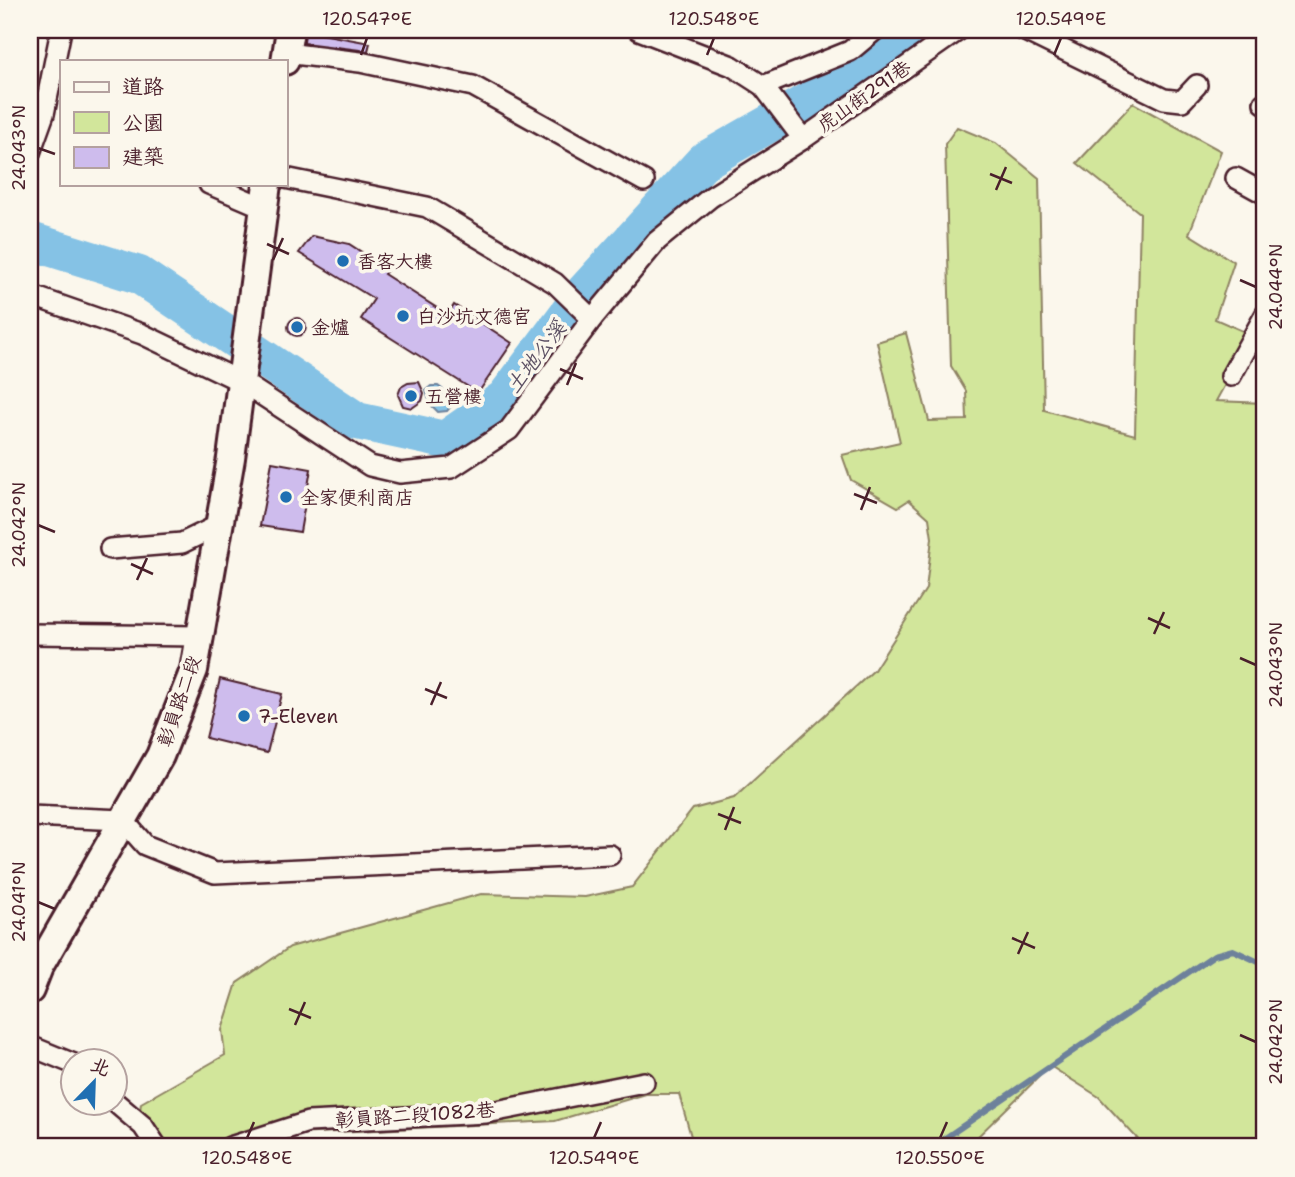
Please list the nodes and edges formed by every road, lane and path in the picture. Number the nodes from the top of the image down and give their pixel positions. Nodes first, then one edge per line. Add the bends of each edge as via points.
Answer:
1 (61, 30) edge
2 (639, 30) edge
3 (875, 30) edge
4 (959, 30) edge
5 (1023, 30) edge
6 (287, 48) edge
7 (1197, 85) dead end
8 (768, 92) junction
9 (53, 118) edge
10 (799, 134) junction
11 (30, 153) edge
12 (287, 178) edge
13 (1236, 178) dead end
14 (644, 181) dead end
15 (218, 186) edge
16 (1265, 194) edge
17 (266, 196) edge
18 (30, 295) edge
19 (589, 315) junction
20 (1265, 315) edge
21 (243, 372) junction
22 (1231, 376) dead end
23 (219, 525) junction
24 (110, 549) dead end
25 (30, 634) edge
26 (200, 636) junction
27 (30, 816) edge
28 (123, 820) junction
29 (610, 855) dead end
30 (30, 990) edge
31 (30, 1046) edge
32 (60, 1058) edge
33 (644, 1082) dead end
34 (130, 1114) edge
35 (157, 1147) edge
36 (230, 1147) edge

1 - 9 street
2 - 8 street via 732,66
3 - 8 street via 850,51
4 - 10 street, 虎山街291巷
5 - 7 street via 1164,99 1182,101
6 - 14 street via 473,86
8 - 10 street
9 - 11 street
10 - 19 street, 虎山街291巷 via 657,241
12 - 19 street via 427,207 555,283
13 - 16 street
15 - 17 street
17 - 21 main road, 彰員路二段
18 - 21 street, 虎山街291巷
19 - 21 street, 虎山街291巷 via 509,430 451,468 400,473 370,466
20 - 22 street
21 - 23 main road, 彰員路二段
23 - 24 street via 182,543
23 - 26 main road, 彰員路二段
25 - 26 street
26 - 28 main road, 彰員路二段 via 194,670 160,756
27 - 28 street
28 - 29 street via 145,845 215,873
28 - 30 main road, 彰員路二段
31 - 32 street
33 - 36 street, 彰員路二段1082巷 via 486,1113 308,1122
34 - 35 street

